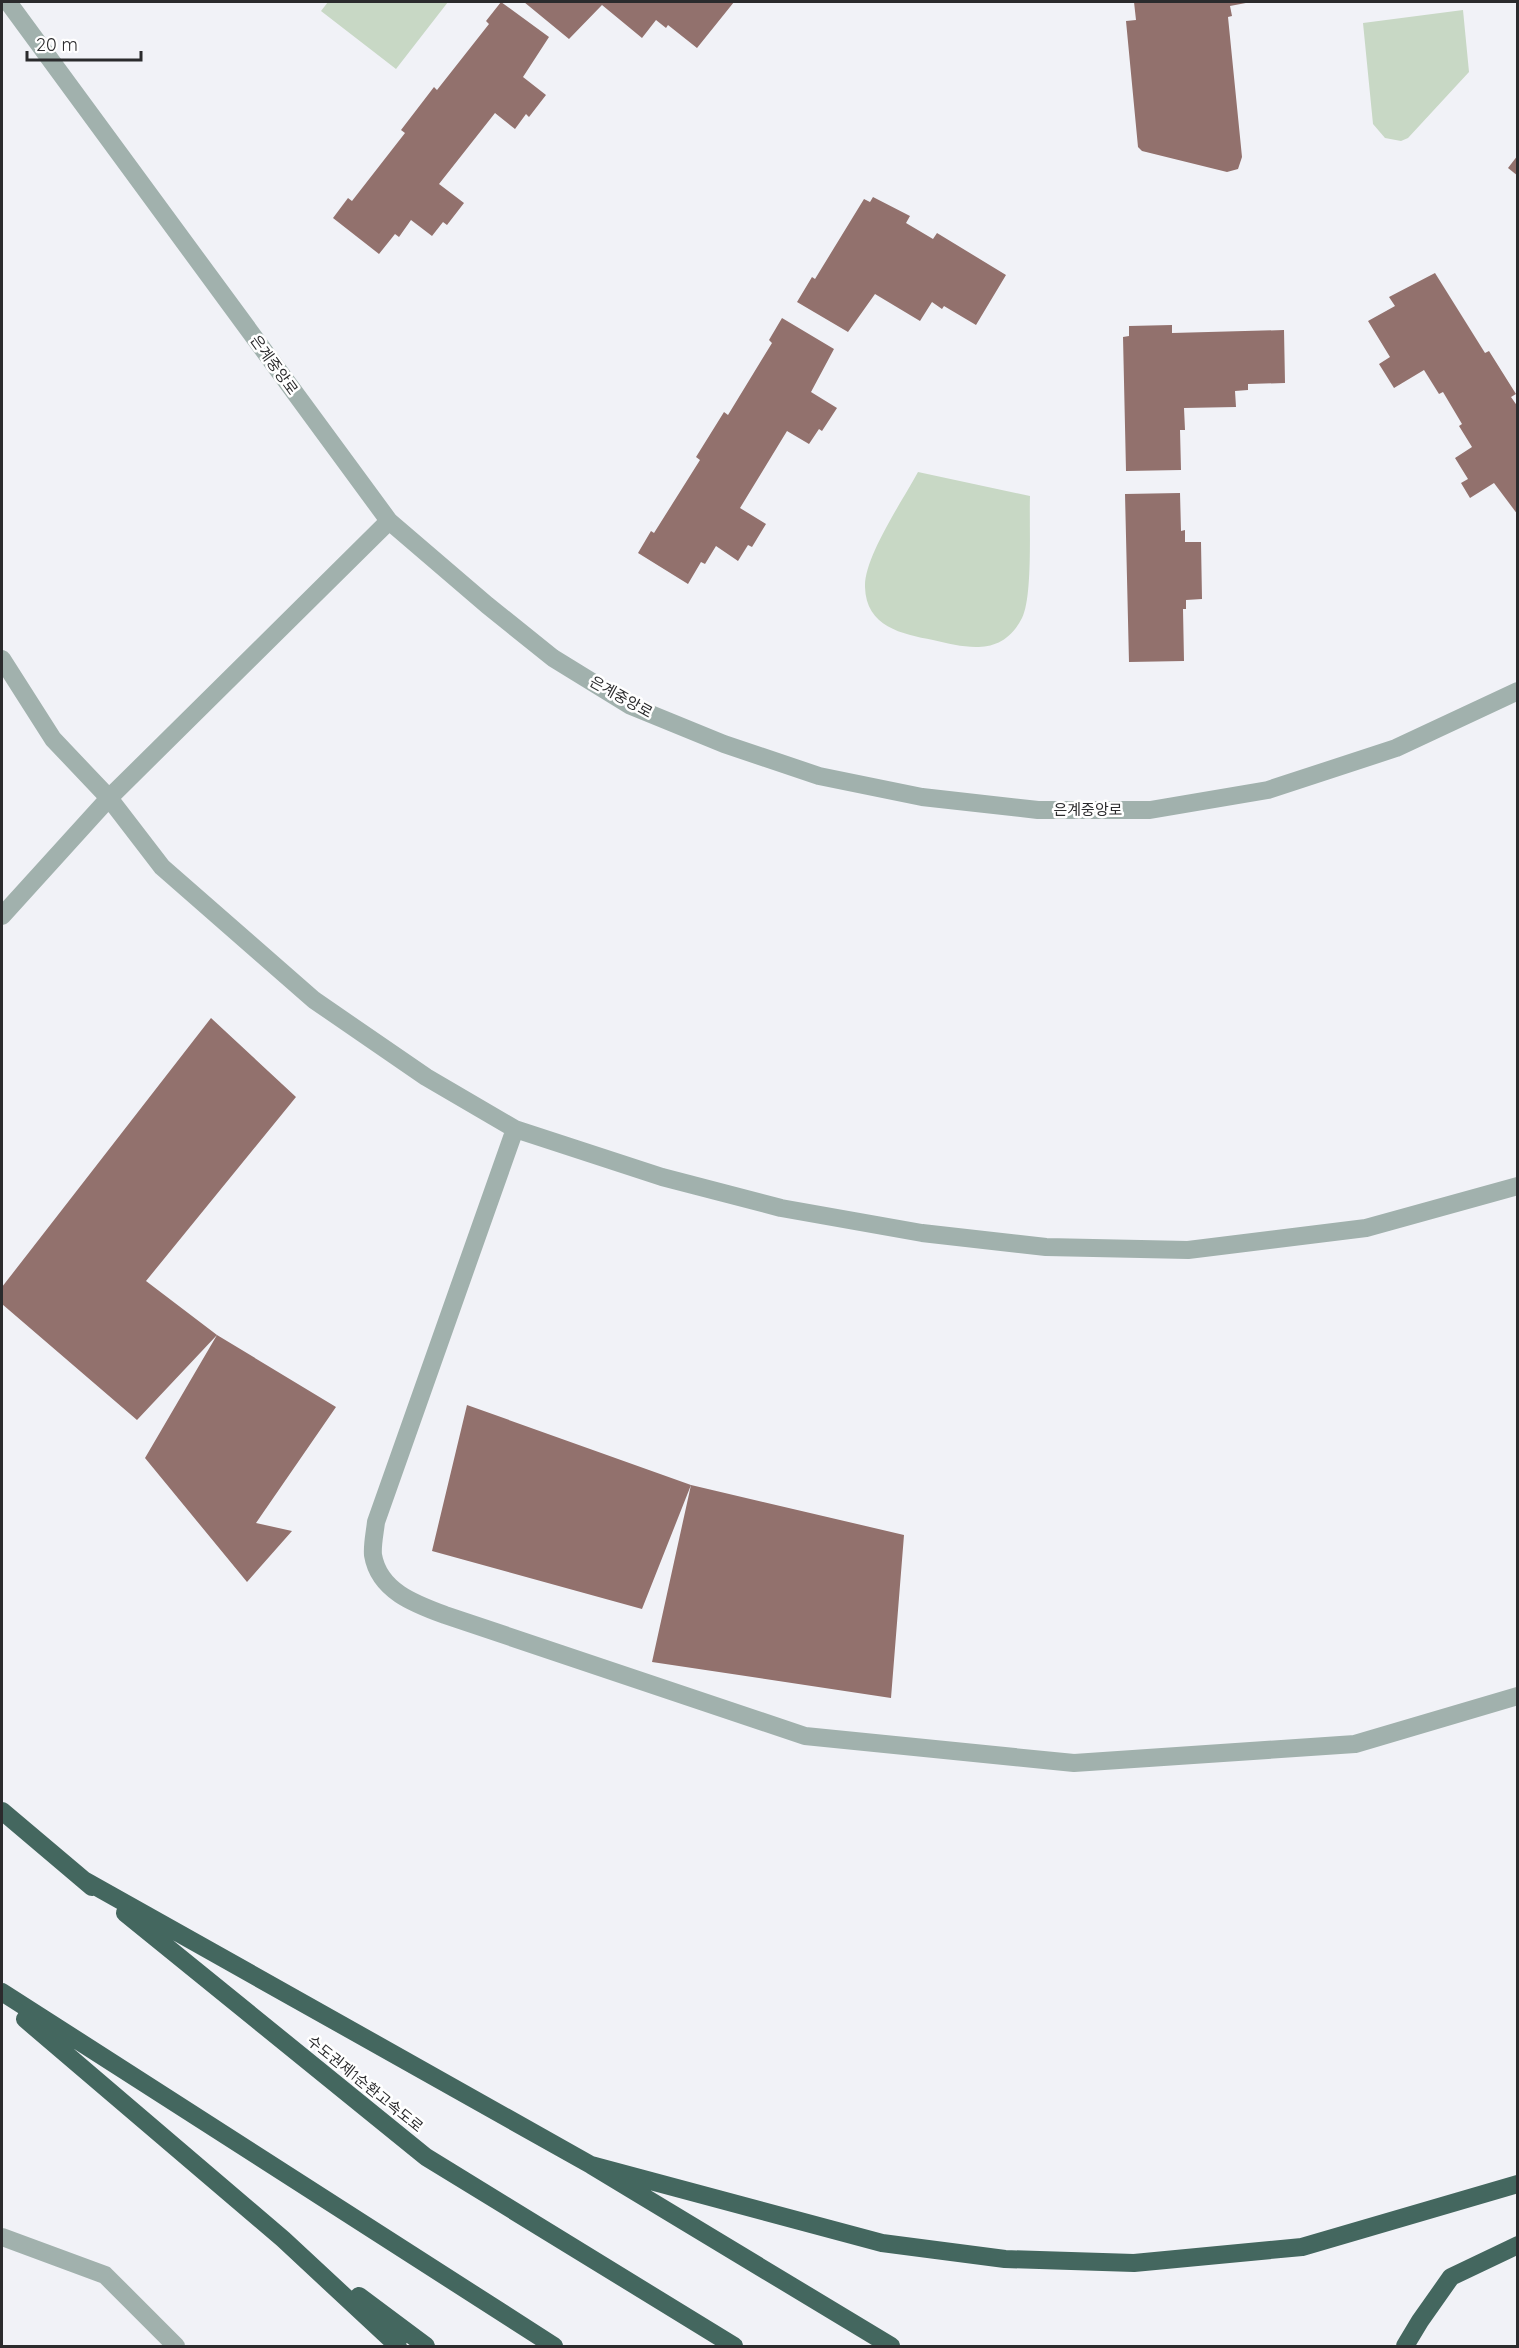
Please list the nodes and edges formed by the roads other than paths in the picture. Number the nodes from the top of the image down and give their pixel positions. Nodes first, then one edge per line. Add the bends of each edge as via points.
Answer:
1 (8, 2) edge
2 (389, 521) junction
3 (2, 659) edge
4 (1518, 691) edge
5 (109, 798) junction
6 (2, 916) edge
7 (515, 1129) junction
8 (1518, 1186) edge
9 (1518, 1696) edge
10 (2, 1811) edge
11 (84, 1880) junction
12 (2, 1992) edge
13 (2, 1999) edge
14 (591, 2165) junction
15 (1518, 2184) edge
16 (2, 2237) edge
17 (283, 2239) junction
18 (1518, 2244) edge
19 (176, 2346) edge
20 (398, 2346) edge
21 (426, 2346) edge
22 (554, 2346) edge
23 (734, 2346) edge
24 (891, 2346) edge
25 (1406, 2346) edge

1 - 2 street, 은계중앙로
2 - 4 street, 은계중앙로 via 553,658 631,706 724,744 819,776 922,797 1038,810 1150,810 1268,790 1396,748
2 - 5 street
3 - 5 street via 53,739
5 - 6 street
5 - 7 street via 162,867 314,1000 426,1077
7 - 8 street via 662,1177 781,1208 922,1233 1046,1247 1188,1250 1366,1228
7 - 9 street via 376,1522 373,1553 378,1573 394,1592 445,1615 805,1736 1074,1763 1355,1744
10 - 11 highway, 수도권제1순환고속도로
11 - 14 highway
11 - 23 highway, 수도권제1순환고속도로 via 426,2157
12 - 22 highway
13 - 17 highway
14 - 15 highway via 882,2243 1005,2259 1134,2264 1302,2247
14 - 24 highway
16 - 19 street via 105,2275
17 - 20 highway
17 - 21 highway
18 - 25 highway via 1451,2277

